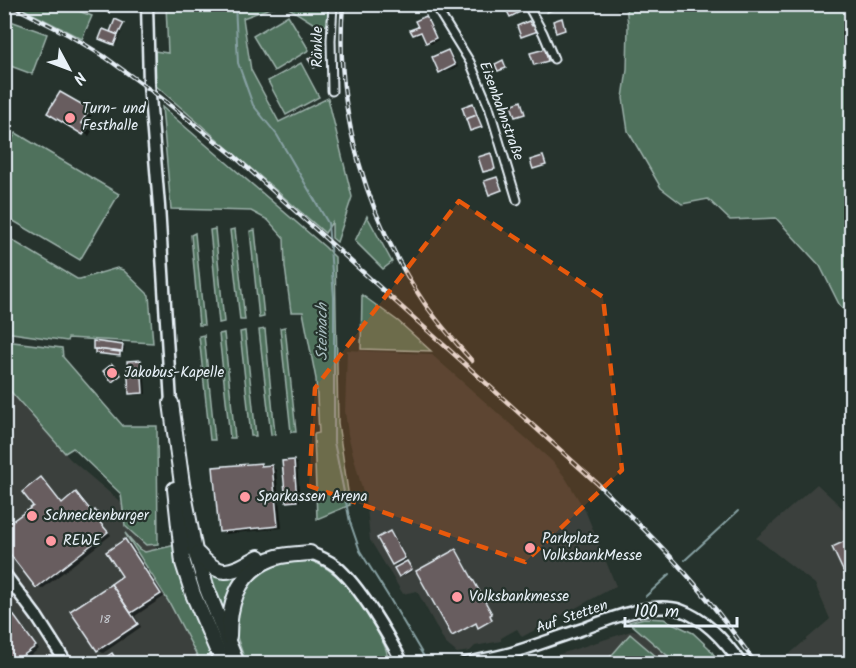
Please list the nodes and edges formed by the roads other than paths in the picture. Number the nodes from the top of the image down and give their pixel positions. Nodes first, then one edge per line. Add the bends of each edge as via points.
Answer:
1 (147, 4) edge
2 (333, 4) edge
3 (434, 4) edge
4 (527, 4) edge
5 (554, 59) dead end
6 (332, 91) dead end
7 (517, 200) dead end
8 (171, 403) joint
9 (188, 542) junction
10 (310, 553) junction
11 (4, 573) edge
12 (215, 644) junction
13 (230, 644) junction
14 (396, 658) edge
15 (67, 663) edge
16 (213, 663) edge
17 (223, 663) edge
18 (237, 663) edge
19 (403, 663) edge
20 (464, 663) edge
21 (741, 663) edge

1 - 8 main road
2 - 6 street, Ränkle
3 - 7 street, Eisenbahnstraße via 470,62 489,108
4 - 5 street
8 - 9 highway
9 - 10 highway via 210,566 220,571 240,568 264,554 282,550
9 - 12 highway via 183,563
9 - 13 highway
10 - 13 highway via 267,560 242,582 229,622
10 - 14 main road via 335,565 350,579
11 - 15 main road
12 - 16 highway
12 - 17 highway
13 - 18 highway
14 - 19 main road
20 - 21 main road, Auf Stetten via 515,652 612,618 664,608 679,610 714,631

